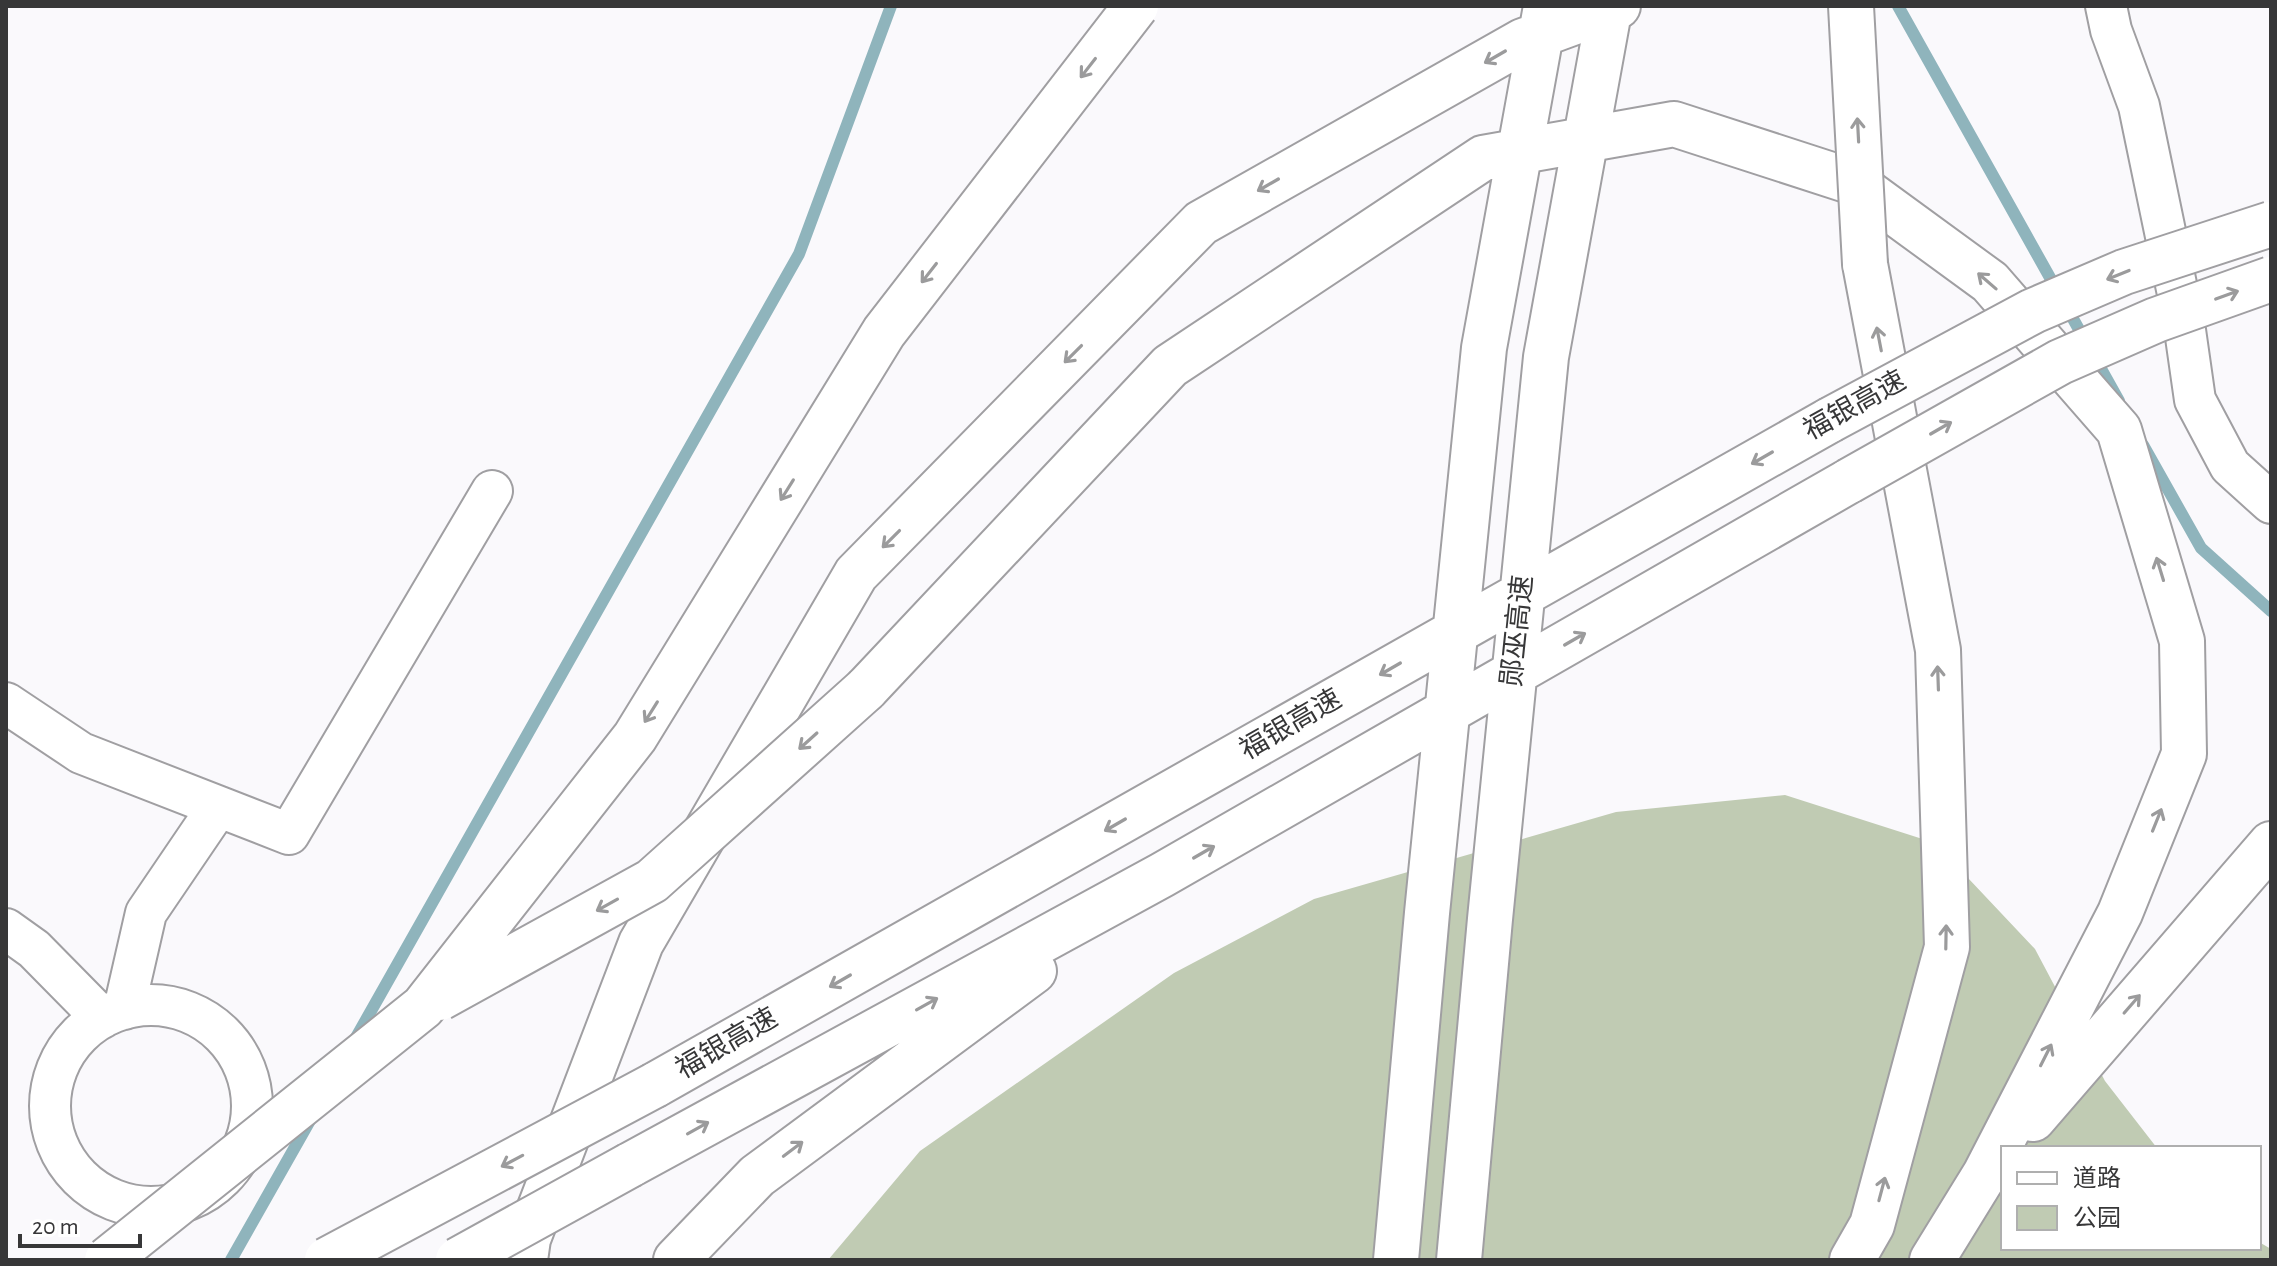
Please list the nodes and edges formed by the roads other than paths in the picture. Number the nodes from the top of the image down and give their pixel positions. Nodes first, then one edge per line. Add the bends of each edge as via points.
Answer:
1 (1136, 6) edge
2 (1546, 6) edge
3 (1610, 6) edge
4 (1618, 6) edge
5 (1851, 6) edge
6 (2106, 6) edge
7 (2271, 224) edge
8 (2271, 279) edge
9 (492, 491) dead end
10 (2271, 503) edge
11 (6, 703) edge
12 (218, 807) junction
13 (2271, 844) edge
14 (1162, 875) junction
15 (6, 929) edge
16 (423, 1007) junction
17 (113, 1013) junction
18 (2005, 1146) edge
19 (2010, 1146) edge
20 (1999, 1159) edge
21 (107, 1260) edge
22 (327, 1260) edge
23 (458, 1260) edge
24 (525, 1260) edge
25 (676, 1260) edge
26 (1396, 1260) edge
27 (1459, 1260) edge
28 (1852, 1260) edge
29 (1932, 1260) edge

1 -> 16 highway, bridge via 884,332 635,737
2 - 26 highway via 1484,348
3 - 27 highway, 郧巫高速 via 1546,357
4 -> 24 highway via 1523,41 1201,223 856,574 641,943 528,1239
28 -> 5 highway, bridge via 1872,1225 1947,947 1938,650 1865,264
6 - 10 street via 2139,106 2195,400 2230,466
7 -> 22 highway, 福银高速, bridge via 2124,272 2033,311 1830,420 655,1085
14 -> 8 highway, 福银高速, bridge via 2060,362
9 - 12 street via 289,834
11 - 12 street via 81,753
12 - 17 street via 146,913
19 -> 13 highway
23 -> 14 highway, 福银高速, bridge
25 -> 14 highway via 757,1176
15 - 17 street
18 -> 16 highway, bridge via 2120,913 2184,754 2182,641 2119,430 1990,282 1853,182 1674,124 1483,158 1170,366 866,689 652,881
16 - 21 highway, bridge
17 - 17 street via 82,1033 56,1073 51,1122 58,1145 87,1184 130,1205 154,1207 201,1194 236,1161 247,1139 252,1115 244,1067 233,1046 195,1015 148,1005
20 - 29 highway

